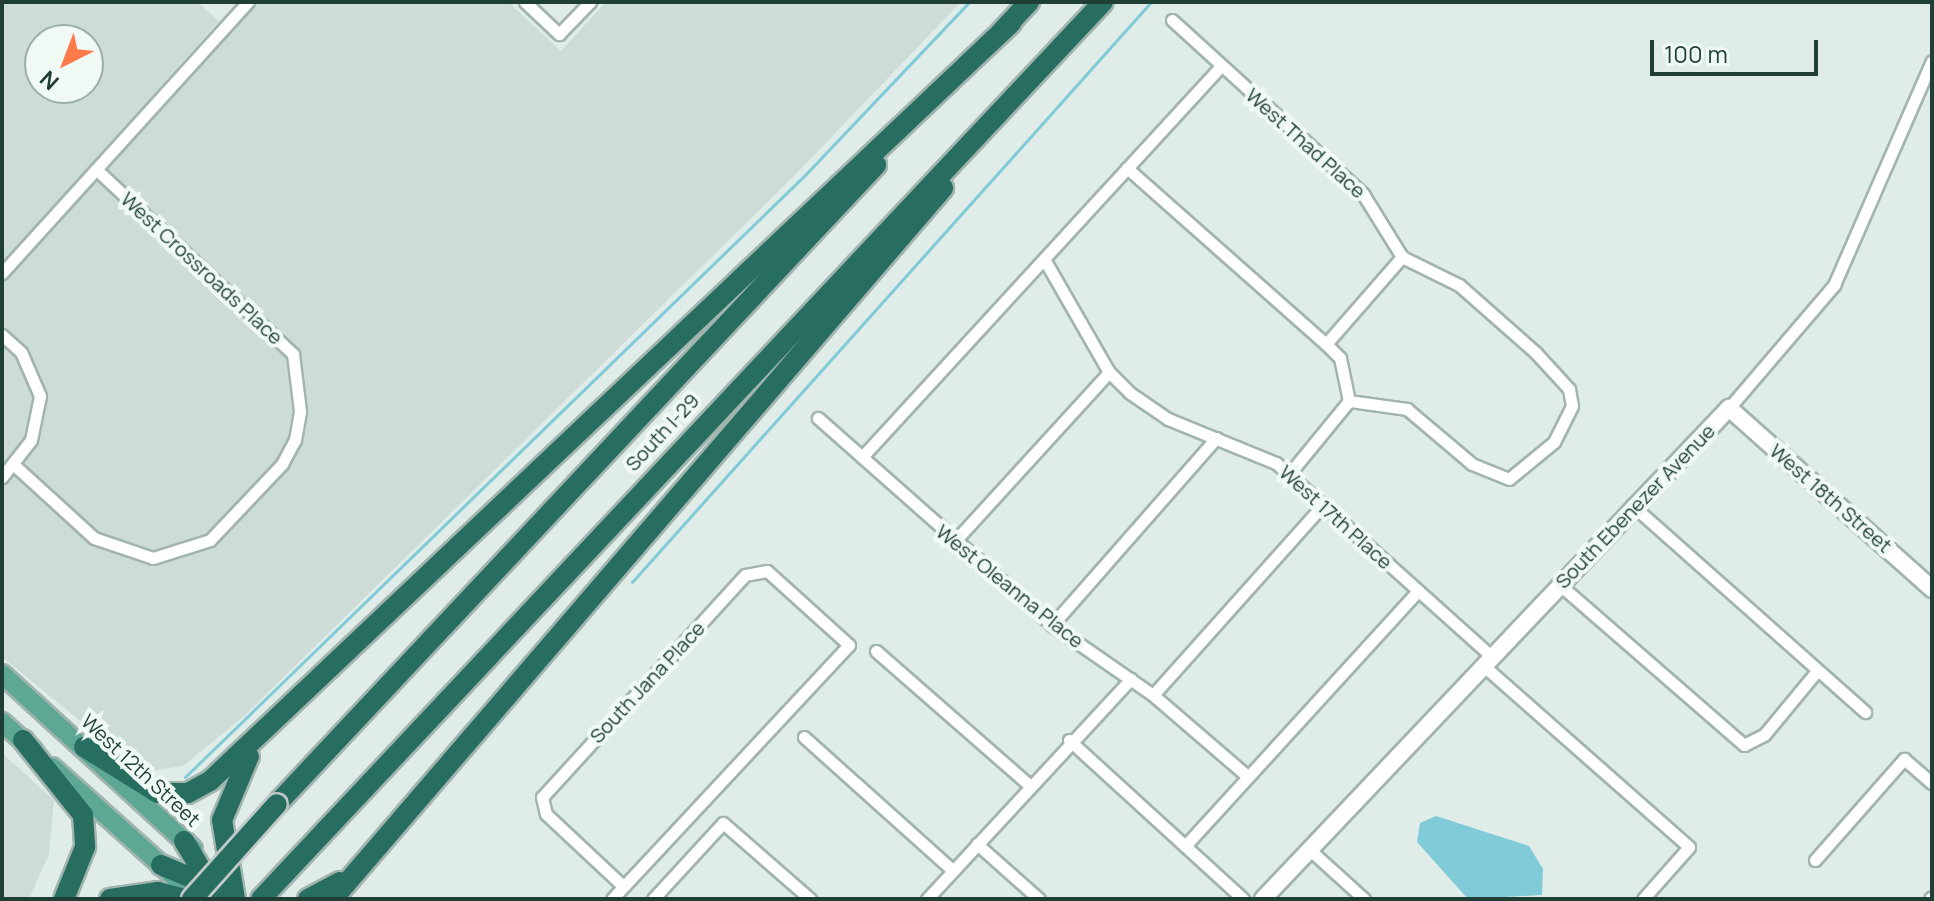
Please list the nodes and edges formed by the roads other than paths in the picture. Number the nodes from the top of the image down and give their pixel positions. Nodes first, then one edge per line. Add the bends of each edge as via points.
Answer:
1 (248, 2) edge
2 (525, 2) edge
3 (590, 2) edge
4 (1029, 2) edge
5 (1103, 2) edge
6 (1172, 20) dead end
7 (1011, 23) junction
8 (1932, 61) edge
9 (1221, 66) junction
10 (1038, 74) junction
11 (1127, 168) junction
12 (96, 169) junction
13 (1402, 257) junction
14 (1044, 259) junction
15 (2, 273) edge
16 (2, 335) edge
17 (1326, 344) junction
18 (1109, 372) junction
19 (1349, 401) junction
20 (1729, 408) junction
21 (818, 418) dead end
22 (1216, 438) junction
23 (862, 457) junction
24 (13, 464) junction
25 (1290, 473) junction
26 (2, 477) edge
27 (1323, 505) junction
28 (1631, 505) junction
29 (954, 542) junction
30 (1560, 585) junction
31 (1932, 589) edge
32 (1417, 592) junction
33 (1052, 625) junction
34 (876, 651) dead end
35 (1489, 663) junction
36 (1817, 671) junction
37 (2, 674) edge
38 (1131, 679) junction
39 (1153, 695) junction
40 (1865, 712) dead end
41 (2, 722) edge
42 (269, 731) junction
43 (804, 737) dead end
44 (23, 740) junction
45 (1069, 740) junction
46 (84, 747) junction
47 (1246, 775) junction
48 (1932, 783) edge
49 (1029, 785) junction
50 (184, 841) joint
51 (977, 844) junction
52 (1185, 846) junction
53 (1310, 850) junction
54 (1815, 860) dead end
55 (161, 865) joint
56 (359, 866) junction
57 (952, 870) junction
58 (623, 886) junction
59 (227, 894) edge
60 (64, 899) edge
61 (110, 899) edge
62 (184, 899) edge
63 (192, 899) edge
64 (261, 899) edge
65 (308, 899) edge
66 (333, 899) edge
67 (612, 899) edge
68 (653, 899) edge
69 (810, 899) edge
70 (927, 899) edge
71 (1039, 899) edge
72 (1243, 899) edge
73 (1263, 899) edge
74 (1364, 899) edge
75 (1643, 899) edge

1 - 12 street
2 - 3 street via 559,34
4 - 7 highway, South I-29
5 - 10 highway, South I-29
6 - 9 street, West Thad Place
7 - 42 highway via 716,296
7 - 63 highway, South I-29, bridge
8 - 20 street, South Ebenezer Avenue via 1834,285
9 - 11 street
9 - 13 street, West Thad Place via 1363,194
10 - 56 highway
10 - 64 highway, South I-29
11 - 14 street
11 - 17 street
12 - 15 street
12 - 24 street, West Crossroads Place via 293,354 300,411 295,440 282,464 210,540 153,558 94,538
13 - 17 street
13 - 19 street via 1441,273 1481,303 1571,397 1567,424 1509,479 1472,464 1407,409
14 - 18 street, West 17th Place
14 - 23 street
16 - 24 street via 21,352 40,396 31,440
17 - 19 street via 1340,358
18 - 22 street, West 17th Place via 1144,405
18 - 29 street
19 - 25 street
20 - 28 street, South Ebenezer Avenue
20 - 31 street, West 18th Street
21 - 23 street, West Oleanna Place
22 - 25 street, West 17th Place
22 - 33 street
23 - 29 street, West Oleanna Place
24 - 26 street
25 - 27 street, West 17th Place
27 - 32 street, West 17th Place
27 - 39 street
28 - 30 street, South Ebenezer Avenue
28 - 36 street
29 - 33 street, West Oleanna Place
30 - 35 street, South Ebenezer Avenue
30 - 36 street via 1744,745 1764,735
32 - 35 street, West 17th Place
32 - 47 street
33 - 38 street, West Oleanna Place
34 - 49 street
35 - 53 street, South Ebenezer Avenue
35 - 75 street, West 17th Place via 1689,847
36 - 40 street
37 - 46 main road, West 12th Street
38 - 39 street, West Oleanna Place
38 - 45 street
39 - 47 street, West Oleanna Place
41 - 44 main road
42 - 46 highway via 199,789 174,796 130,781
42 - 59 highway via 225,805
43 - 57 street
44 - 55 main road
44 - 60 highway via 83,815 85,847
45 - 49 street
45 - 52 street
46 - 50 main road, West 12th Street
47 - 52 street
48 - 54 street via 1904,759
49 - 51 street
50 - 59 highway
51 - 57 street
51 - 71 street
52 - 72 street
53 - 73 street, South Ebenezer Avenue
53 - 74 street
55 - 59 highway
56 - 65 highway
56 - 66 highway
57 - 70 street
58 - 58 street, South Jana Place via 546,814 542,797 745,575 761,569 849,645
58 - 67 street
61 - 62 highway via 158,892
68 - 69 street via 723,823

